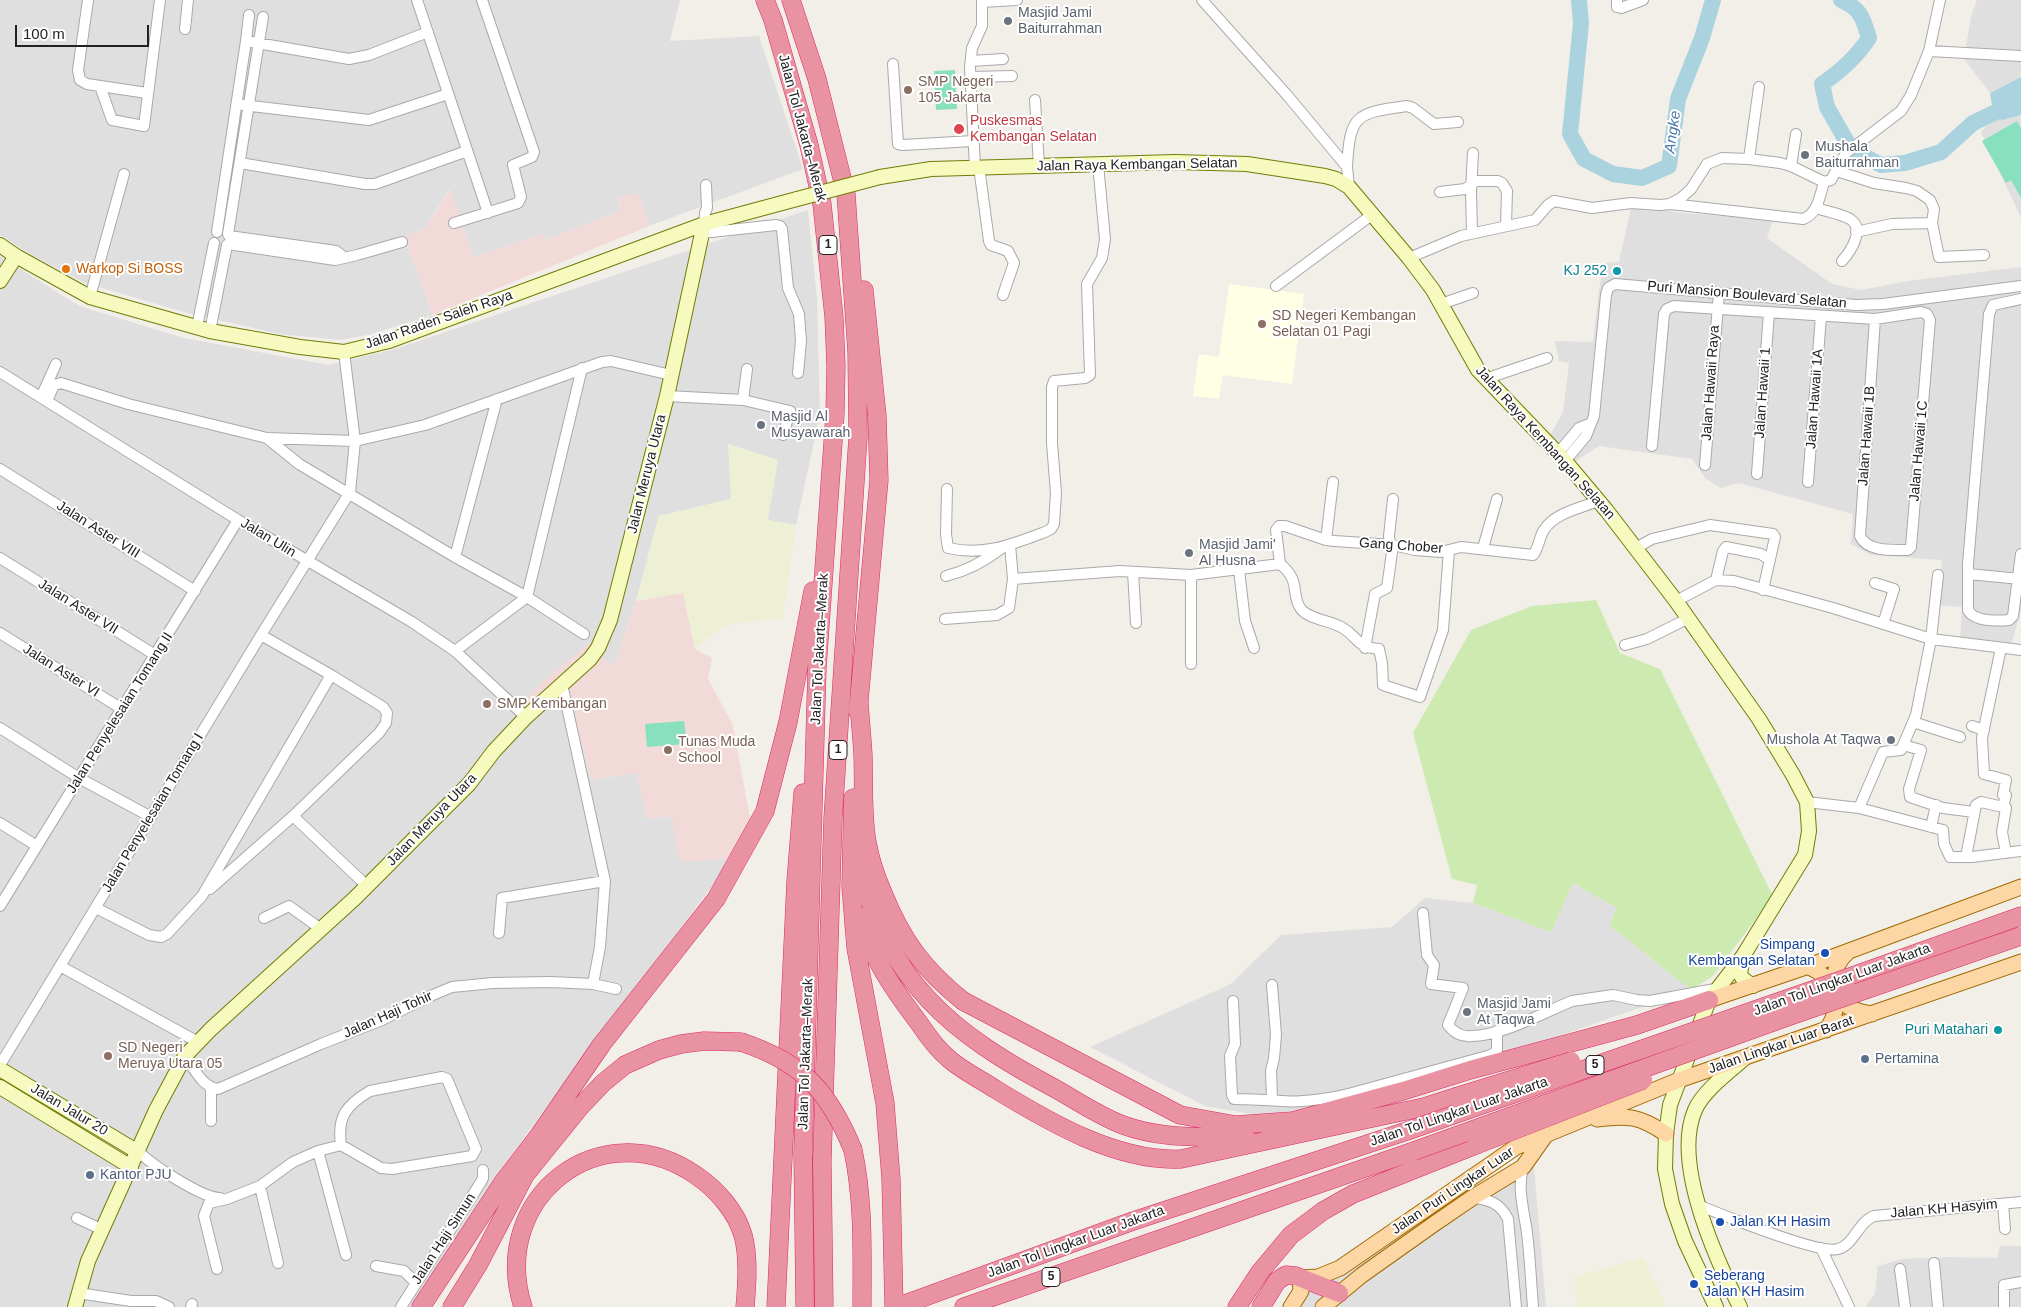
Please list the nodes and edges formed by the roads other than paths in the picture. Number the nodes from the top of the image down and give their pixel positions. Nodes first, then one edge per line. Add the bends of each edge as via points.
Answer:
1 (88, 0) edge
2 (160, 0) edge
3 (188, 0) edge
4 (417, 0) edge
5 (482, 0) edge
6 (765, 0) edge
7 (791, 0) edge
8 (1017, 0) edge
9 (1202, 0) edge
10 (1643, 0) edge
11 (1940, 0) edge
12 (982, 1) edge
13 (1617, 3) edge
14 (249, 15) dead end
15 (263, 17) dead end
16 (185, 29) dead end
17 (428, 32) junction
18 (246, 41) junction
19 (259, 44) junction
20 (1929, 51) junction
21 (2021, 56) edge
22 (1003, 59) dead end
23 (971, 61) junction
24 (893, 64) dead end
25 (1012, 76) dead end
26 (970, 77) junction
27 (100, 86) junction
28 (1759, 87) dead end
29 (147, 93) junction
30 (448, 94) junction
31 (1035, 100) dead end
32 (237, 104) junction
33 (249, 106) junction
34 (1458, 122) dead end
35 (1796, 134) dead end
36 (973, 141) junction
37 (467, 151) junction
38 (1473, 153) dead end
39 (1749, 159) junction
40 (240, 163) junction
41 (1098, 164) junction
42 (1038, 166) junction
43 (1791, 166) junction
44 (977, 167) junction
45 (1347, 167) junction
46 (1837, 171) junction
47 (124, 174) dead end
48 (880, 177) joint
49 (1824, 182) junction
50 (1472, 183) junction
51 (706, 185) dead end
52 (1349, 187) junction
53 (1440, 192) dead end
54 (846, 194) junction
55 (1670, 204) junction
56 (1818, 204) junction
57 (488, 213) junction
58 (1373, 214) junction
59 (454, 223) dead end
60 (1932, 223) junction
61 (1506, 226) junction
62 (703, 228) junction
63 (216, 232) junction
64 (1472, 232) junction
65 (1856, 232) junction
66 (228, 240) junction
67 (402, 242) dead end
68 (214, 243) junction
69 (0, 245) edge
70 (16, 256) junction
71 (1984, 256) dead end
72 (1409, 258) junction
73 (1842, 262) dead end
74 (0, 281) edge
75 (1276, 286) dead end
76 (2021, 286) edge
77 (1473, 293) dead end
78 (1003, 295) dead end
79 (90, 297) junction
80 (2021, 299) edge
81 (1718, 300) junction
82 (1441, 304) junction
83 (1770, 312) junction
84 (1821, 316) junction
85 (1875, 319) junction
86 (203, 329) junction
87 (344, 352) junction
88 (1547, 358) dead end
89 (56, 364) dead end
90 (582, 368) junction
91 (747, 369) dead end
92 (0, 372) edge
93 (798, 373) dead end
94 (671, 375) junction
95 (1485, 379) junction
96 (667, 396) junction
97 (44, 399) junction
98 (497, 399) junction
99 (743, 400) junction
100 (783, 435) dead end
101 (267, 438) junction
102 (356, 441) junction
103 (1652, 446) dead end
104 (1561, 457) junction
105 (1705, 465) dead end
106 (0, 469) edge
107 (1757, 474) dead end
108 (1333, 482) dead end
109 (1808, 482) dead end
110 (947, 488) dead end
111 (350, 492) junction
112 (1393, 499) dead end
113 (1497, 499) dead end
114 (1598, 501) junction
115 (238, 520) junction
116 (826, 532) junction
117 (1326, 540) junction
118 (1391, 545) junction
119 (1006, 546) junction
120 (1870, 547) joint
121 (1483, 548) junction
122 (1636, 548) junction
123 (1449, 550) junction
124 (2021, 554) edge
125 (455, 557) junction
126 (0, 558) edge
127 (1770, 560) junction
128 (307, 561) junction
129 (1280, 564) junction
130 (1239, 570) junction
131 (1133, 572) junction
132 (1968, 574) junction
133 (1191, 575) junction
134 (1938, 575) dead end
135 (946, 576) dead end
136 (1013, 579) junction
137 (2020, 579) edge
138 (1716, 580) junction
139 (1876, 583) dead end
140 (1764, 590) junction
141 (195, 592) junction
142 (527, 597) junction
143 (1676, 601) junction
144 (2018, 610) edge
145 (1689, 618) junction
146 (945, 619) dead end
147 (1136, 623) dead end
148 (1883, 624) junction
149 (0, 633) edge
150 (584, 634) dead end
151 (261, 635) junction
152 (1931, 639) junction
153 (1625, 645) dead end
154 (1254, 648) dead end
155 (1365, 648) junction
156 (2001, 648) junction
157 (2021, 650) edge
158 (456, 651) junction
159 (155, 655) junction
160 (1190, 664) dead end
161 (818, 668) junction
162 (331, 675) junction
163 (562, 684) junction
164 (859, 702) junction
165 (122, 709) junction
166 (526, 717) junction
167 (1913, 722) junction
168 (1972, 726) dead end
169 (0, 728) edge
170 (1984, 730) junction
171 (1960, 737) dead end
172 (1903, 745) junction
173 (79, 778) junction
174 (1807, 802) junction
175 (1936, 805) junction
176 (2003, 807) junction
177 (1859, 808) junction
178 (1974, 812) junction
179 (292, 816) junction
180 (150, 817) junction
181 (0, 822) edge
182 (1931, 826) junction
183 (852, 833) junction
184 (37, 846) junction
185 (2021, 851) edge
186 (2006, 853) junction
187 (1966, 856) junction
188 (605, 881) junction
189 (366, 886) junction
190 (851, 887) junction
191 (2021, 887) edge
192 (202, 896) junction
193 (0, 906) edge
194 (96, 908) junction
195 (1423, 912) dead end
196 (2021, 916) edge
197 (264, 918) dead end
198 (321, 929) junction
199 (499, 933) dead end
200 (2021, 936) edge
201 (1848, 952) junction
202 (1744, 956) junction
203 (1821, 962) junction
204 (2021, 962) edge
205 (60, 966) junction
206 (1799, 970) junction
207 (593, 984) junction
208 (1272, 985) dead end
209 (1753, 986) junction
210 (616, 989) dead end
211 (1712, 995) junction
212 (1233, 1001) dead end
213 (1785, 1009) junction
214 (1872, 1014) junction
215 (1497, 1031) junction
216 (1822, 1031) junction
217 (198, 1042) junction
218 (185, 1056) junction
219 (1745, 1057) junction
220 (1687, 1058) junction
221 (0, 1065) edge
222 (0, 1068) edge
223 (1703, 1071) junction
224 (1679, 1080) junction
225 (0, 1087) edge
226 (211, 1088) junction
227 (1272, 1099) junction
228 (1584, 1120) junction
229 (211, 1121) dead end
230 (1666, 1134) junction
231 (1545, 1136) junction
232 (1262, 1142) junction
233 (341, 1145) junction
234 (138, 1151) junction
235 (318, 1151) junction
236 (137, 1166) junction
237 (1523, 1167) junction
238 (483, 1170) dead end
239 (263, 1182) junction
240 (1472, 1198) junction
241 (2021, 1202) edge
242 (209, 1203) junction
243 (2003, 1204) junction
244 (1698, 1205) junction
245 (77, 1218) dead end
246 (1678, 1223) junction
247 (2005, 1229) dead end
248 (103, 1230) junction
249 (1820, 1248) junction
250 (346, 1255) dead end
251 (278, 1263) dead end
252 (1934, 1263) dead end
253 (376, 1266) dead end
254 (217, 1269) dead end
255 (1900, 1269) dead end
256 (1300, 1278) junction
257 (2021, 1282) edge
258 (416, 1283) junction
259 (78, 1293) junction
260 (1338, 1293) junction
261 (75, 1307) edge
262 (169, 1307) edge
263 (401, 1307) edge
264 (421, 1307) edge
265 (452, 1307) edge
266 (523, 1307) edge
267 (745, 1307) edge
268 (776, 1307) edge
269 (805, 1307) edge
270 (824, 1307) edge
271 (862, 1307) edge
272 (895, 1307) edge
273 (964, 1307) edge
274 (1237, 1307) edge
275 (1261, 1307) edge
276 (1291, 1307) edge
277 (1323, 1307) edge
278 (1516, 1307) edge
279 (1533, 1307) edge
280 (1716, 1307) edge
281 (1740, 1307) edge
282 (1849, 1307) edge
283 (1905, 1307) edge
284 (1938, 1307) edge
285 (2004, 1307) edge

1 - 27 street via 78,75 87,84
2 - 29 street
3 - 16 street
4 - 17 street
5 - 57 street via 534,150 532,156 513,166 520,202
6 - 116 highway, Jalan Tol Jakarta–Merak / 1 via 810,145 828,248 836,366
7 - 54 highway, Jalan Tol Jakarta–Merak / 1 via 817,79
8 - 12 street
9 - 45 street
10 - 13 street via 1621,8
11 - 20 street
12 - 23 street via 982,26 972,48
14 - 18 street
15 - 19 street
17 - 19 street via 369,55 349,59
17 - 30 street
18 - 19 street
18 - 32 street
19 - 33 street
20 - 21 street
20 - 46 street via 1901,111 1846,153
22 - 23 street
23 - 26 street
24 - 36 street via 898,144
25 - 26 street
26 - 36 street
27 - 29 street
27 - 29 street via 112,120 141,126 144,124
28 - 39 street
30 - 33 street via 369,120
30 - 37 street
31 - 42 street
32 - 33 street
32 - 63 street
33 - 40 street
34 - 45 street via 1432,123 1406,106 1369,112 1357,120 1348,136
35 - 43 street
36 - 44 street
37 - 40 street via 375,184
37 - 57 street
38 - 50 street
39 - 43 street
39 - 55 street via 1714,160 1702,169 1681,198
40 - 66 street
41 - 42 main road, Jalan Raya Kembangan Selatan
41 - 52 main road, Jalan Raya Kembangan Selatan via 1247,164 1330,177
41 - 119 street via 1105,239 1102,258 1087,284 1090,375 1054,381 1052,387 1054,524 1045,532
42 - 44 main road, Jalan Raya Kembangan Selatan
43 - 49 street
44 - 48 main road, Jalan Raya Kembangan Selatan via 931,169
44 - 78 street via 990,243 1008,251 1014,263
45 - 52 street
46 - 49 street via 1832,180
46 - 60 street via 1874,183 1917,191 1933,204
47 - 79 street
48 - 62 main road, Jalan Raden Saleh Raya, bridge
49 - 56 street
50 - 53 street via 1465,189
50 - 61 street via 1498,181 1506,186
50 - 64 street
51 - 62 street via 707,208
52 - 58 main road, Jalan Raya Kembangan Selatan
54 - 164 highway via 862,269 880,480
54 - 270 highway, Jalan Tol Jakarta–Merak / 1 via 857,352 858,437 833,818 822,1161
55 - 56 street via 1803,219 1809,217
55 - 61 street via 1631,203 1592,208 1554,202 1548,204 1535,220
56 - 65 street via 1819,208 1852,220
57 - 59 street
58 - 72 main road, Jalan Raya Kembangan Selatan
58 - 75 street
60 - 65 street via 1892,224
60 - 71 street via 1939,257
61 - 64 street
62 - 87 main road, Jalan Raden Saleh Raya via 389,340
62 - 93 street via 776,225 782,229 788,288 799,314
62 - 94 main road, Jalan Meruya Utara
63 - 66 street via 222,230
63 - 68 street
64 - 72 street
65 - 73 street via 1856,240
66 - 67 street via 335,260
66 - 68 street via 220,247
66 - 86 street
68 - 86 street
69 - 70 main road, Jalan Raden Saleh Raya
70 - 74 main road
70 - 79 main road, Jalan Raden Saleh Raya
72 - 82 main road, Jalan Raya Kembangan Selatan
76 - 81 street, Puri Mansion Boulevard Selatan via 1869,305
77 - 82 street
79 - 86 main road, Jalan Raden Saleh Raya
80 - 132 street via 1994,305 1988,314
81 - 83 street
81 - 103 street via 1674,306 1664,314
81 - 104 street, Puri Mansion Boulevard Selatan via 1622,284 1608,288 1594,416 1591,422 1579,428
81 - 105 street, Jalan Hawaii Raya
82 - 95 main road, Jalan Raya Kembangan Selatan
83 - 84 street
83 - 107 street, Jalan Hawaii 1
84 - 85 street
84 - 109 street, Jalan Hawaii 1A
85 - 120 street, Jalan Hawaii 1B via 1860,536
85 - 120 street, Jalan Hawaii 1C via 1921,312 1930,320 1911,547 1908,550
86 - 87 main road, Jalan Raden Saleh Raya
87 - 102 street
88 - 95 street
89 - 97 street
90 - 94 street via 610,362
90 - 98 street
90 - 142 street
91 - 99 street
92 - 97 street, Jalan Ulin
94 - 96 main road, Jalan Meruya Utara
95 - 104 main road, Jalan Raya Kembangan Selatan
96 - 99 street
96 - 163 main road, Jalan Meruya Utara via 610,620 590,659
97 - 101 street via 54,385 60,383 128,404
97 - 115 street, Jalan Ulin
98 - 102 street via 425,425
98 - 125 street
99 - 100 street via 790,411
101 - 102 street
101 - 111 street via 300,464
102 - 111 street
104 - 114 main road, Jalan Raya Kembangan Selatan
106 - 141 street, Jalan Aster VIII
108 - 117 street
110 - 119 street via 948,548 978,551
111 - 125 street
111 - 128 street, Jalan Penyelesaian Tomang I
112 - 118 street
113 - 121 street
114 - 121 street, Gang Chober via 1551,521 1543,530 1533,555
114 - 122 main road, Jalan Raya Kembangan Selatan
115 - 128 street, Jalan Ulin
115 - 141 street, Jalan Penyelesaian Tomang II
116 - 161 highway, Jalan Tol Jakarta–Merak / 1
116 - 264 highway via 788,722 764,811 716,899 602,1044 504,1181
117 - 118 street, Gang Chober
117 - 129 street, Gang Chober via 1279,526 1275,535
118 - 123 street, Gang Chober via 1415,550
118 - 155 street via 1386,588 1375,594
119 - 135 street via 986,560
119 - 136 street
121 - 123 street, Gang Chober
122 - 127 street via 1652,539 1710,525 1733,527 1775,535
122 - 143 main road, Jalan Raya Kembangan Selatan
123 - 155 street via 1443,630 1420,697 1383,685 1380,651
124 - 137 street
125 - 142 street
126 - 159 street, Jalan Aster VII
127 - 138 street via 1761,554 1726,547
127 - 140 street
128 - 151 street, Jalan Penyelesaian Tomang I
128 - 158 street, Jalan Ulin
129 - 130 street
129 - 155 street via 1292,576 1298,605 1303,612 1343,628
130 - 133 street
130 - 154 street via 1246,621
131 - 133 street
131 - 136 street
131 - 147 street
132 - 137 street
132 - 144 street via 1970,615 2009,620
133 - 160 street
134 - 152 street
136 - 146 street via 1012,602 1006,611 997,616
137 - 144 street
138 - 140 street via 1734,581
138 - 143 street
139 - 148 street via 1894,588
140 - 148 street
141 - 159 street, Jalan Penyelesaian Tomang II
142 - 150 street
142 - 158 street
143 - 145 main road, Jalan Raya Kembangan Selatan
145 - 153 street via 1648,640
145 - 174 main road, Jalan Raya Kembangan Selatan via 1758,719
148 - 152 street
149 - 165 street, Jalan Aster VI
151 - 162 street
151 - 180 street, Jalan Penyelesaian Tomang I
152 - 156 street
152 - 167 street
156 - 157 street
156 - 170 street
158 - 166 street, Jalan Ulin
159 - 165 street, Jalan Penyelesaian Tomang II
161 - 268 highway via 796,881
161 - 269 highway, Jalan Tol Jakarta–Merak / 1 via 803,1153
162 - 179 street via 383,707 388,713 386,723
162 - 192 street
163 - 166 main road, Jalan Meruya Utara
163 - 188 street
164 - 183 highway
164 - 211 highway via 867,844 875,874 903,938 921,962 942,985 963,1001 1180,1115 1236,1125 1293,1121 1637,1026
165 - 173 street, Jalan Penyelesaian Tomang II
166 - 189 main road, Jalan Meruya Utara via 470,784
167 - 171 street
167 - 172 street
168 - 170 street
169 - 173 street
170 - 176 street via 1984,774 2006,780
172 - 175 street via 1921,750 1909,789 1910,797
172 - 177 street via 1898,751 1883,752
173 - 180 street
173 - 184 street, Jalan Penyelesaian Tomang II
174 - 177 street
174 - 202 main road, Jalan Raya Kembangan Selatan via 1809,831 1805,855
175 - 178 street
175 - 182 street
176 - 178 street via 1981,802
176 - 186 street via 2006,808 2002,832
177 - 182 street
178 - 187 street
179 - 189 street
179 - 192 street
180 - 194 street, Jalan Penyelesaian Tomang I
181 - 184 street
182 - 187 street via 1942,830 1950,856
183 - 190 highway
183 - 232 highway via 865,893 887,945 929,1002 965,1034 1011,1065 1123,1125 1173,1137 1246,1138
184 - 193 street, Jalan Penyelesaian Tomang II
185 - 186 street
186 - 187 street
188 - 199 street via 502,898
188 - 207 street via 600,947
189 - 198 main road, Jalan Meruya Utara
190 - 232 highway via 863,928 882,971 937,1047 978,1078 1082,1137 1146,1158 1181,1159
190 - 272 highway via 856,948 885,1103
191 - 201 main road
192 - 194 street via 161,937 149,935
194 - 205 street, Jalan Penyelesaian Tomang I
195 - 215 street via 1427,955 1434,965 1431,984 1463,988 1449,1027 1454,1032 1473,1036
196 - 213 highway, Jalan Tol Lingkar Luar Jakarta / 5, bridge
197 - 198 street via 289,906
198 - 217 main road, Jalan Meruya Utara
200 - 213 highway, Jalan Tol Lingkar Luar Jakarta / 5, bridge
201 - 203 main road
201 - 214 main road via 1834,973 1837,993 1849,1007
202 - 209 main road via 1740,974
202 - 211 main road, Jalan Raya Kembangan Selatan
203 - 206 main road
203 - 216 main road via 1809,967 1827,979 1835,996 1834,1016
204 - 214 main road, Jalan Lingkar Luar Barat
205 - 217 street
205 - 221 street, Jalan Penyelesaian Tomang I
206 - 209 main road
206 - 216 main road via 1816,979 1825,989 1828,1018
207 - 210 street, Jalan Haji Tohir
207 - 226 street, Jalan Haji Tohir via 493,983 452,987 218,1090
208 - 227 street via 1276,1026 1271,1071
209 - 211 main road
211 - 215 street via 1650,1001 1613,994 1584,998
211 - 220 main road
212 - 227 street via 1232,1098
213 - 232 highway, bridge via 1704,1017 1424,1107
213 - 272 highway, Jalan Tol Lingkar Luar Jakarta / 5, bridge via 1133,1221
213 - 273 highway, Jalan Tol Lingkar Luar Jakarta / 5, bridge via 1414,1151
213 - 274 highway, bridge via 1718,1051 1353,1194 1328,1207 1291,1235 1260,1272
214 - 216 main road, Jalan Lingkar Luar Barat
215 - 227 street via 1497,1051 1491,1055 1335,1098
216 - 219 main road, Jalan Lingkar Luar Barat
217 - 218 main road, Jalan Meruya Utara
218 - 226 street
218 - 234 main road, Jalan Meruya Utara
219 - 223 main road, Jalan Lingkar Luar Barat
219 - 244 main road via 1695,1109 1688,1148
220 - 223 main road via 1692,1066
220 - 224 main road
222 - 234 main road, Jalan Jalur 20
223 - 224 main road, Jalan Lingkar Luar Barat
224 - 228 main road, Jalan Lingkar Luar Barat
224 - 230 main road via 1670,1105
225 - 236 main road, Jalan Jalur 20
226 - 229 street
228 - 230 main road via 1615,1116 1635,1118
228 - 231 main road, Jalan Lingkar Luar Barat
230 - 246 main road via 1666,1169
231 - 237 main road, Jalan Puri Lingkar Luar
231 - 256 main road, Jalan Puri Lingkar Luar via 1516,1147 1340,1268 1318,1277
233 - 233 street via 343,1115 365,1094 443,1077 447,1079 476,1152 472,1156 392,1169 381,1168
233 - 235 street
234 - 236 main road, Jalan Meruya Utara
234 - 239 street via 149,1162 212,1198 222,1198
235 - 239 street
235 - 250 street
236 - 242 street
236 - 248 main road, Jalan Meruya Utara
237 - 240 main road, Jalan Puri Lingkar Luar
237 - 279 street via 1520,1191 1528,1239
238 - 258 street, Jalan Haji Simun via 481,1182
239 - 242 street via 227,1199
239 - 251 street
240 - 260 main road, Jalan Puri Lingkar Luar
240 - 278 street via 1492,1201 1508,1219
241 - 243 street, Jalan KH Hasyim
242 - 254 street via 204,1216
243 - 247 street
243 - 249 street, Jalan KH Hasyim via 1880,1215 1867,1219 1840,1249
244 - 246 main road via 1687,1203 1681,1208
244 - 249 street
244 - 281 main road via 1724,1276
245 - 248 street
246 - 280 main road
248 - 259 main road, Jalan Meruya Utara via 88,1261
249 - 282 street
252 - 284 street
253 - 258 street via 404,1271
255 - 283 street
256 - 260 highway
256 - 275 highway via 1282,1277
256 - 276 main road via 1300,1291
257 - 285 street via 2004,1285
258 - 263 street, Jalan Haji Simun
259 - 261 main road, Jalan Meruya Utara
259 - 262 street via 131,1301 156,1300
260 - 277 main road, Jalan Puri Lingkar Luar
265 - 271 highway, bridge via 525,1175 603,1083 625,1065 659,1050 704,1041 741,1042 763,1049 797,1068 825,1097 842,1122 854,1150 860,1179
266 - 267 highway via 517,1288 516,1256 528,1216 543,1192 560,1174 581,1162 628,1152 659,1156 684,1167 709,1184 726,1204 743,1235 747,1281

